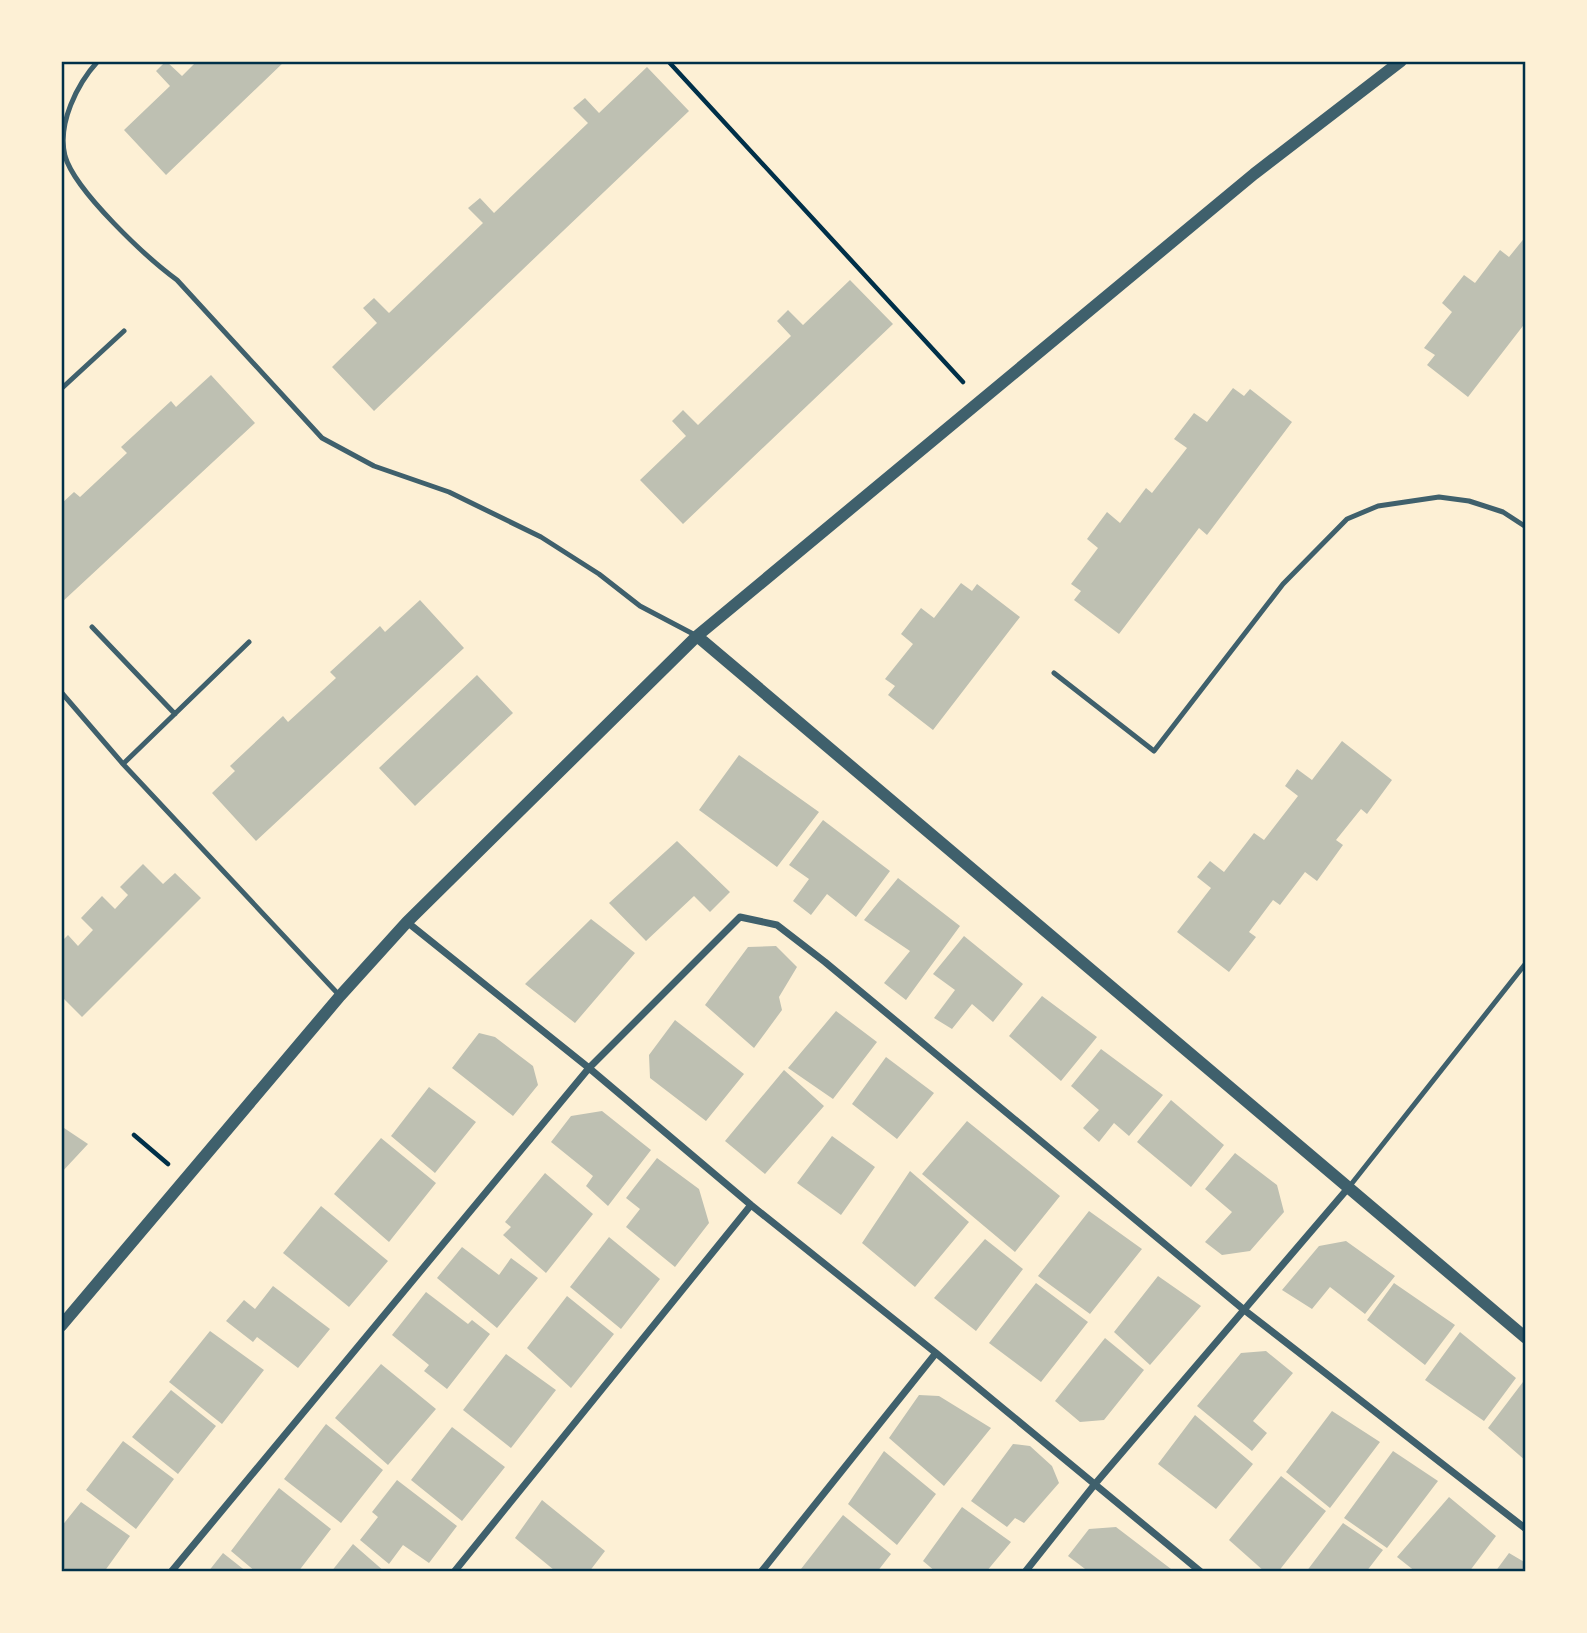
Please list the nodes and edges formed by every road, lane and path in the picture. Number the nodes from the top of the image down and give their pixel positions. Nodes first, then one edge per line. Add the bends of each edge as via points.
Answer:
1 (97, 61) edge
2 (668, 61) edge
3 (1401, 61) edge
4 (1387, 65) edge
5 (124, 331) dead end
6 (61, 389) edge
7 (981, 401) junction
8 (1526, 527) edge
9 (92, 627) dead end
10 (697, 636) junction
11 (249, 642) dead end
12 (1054, 673) dead end
13 (61, 692) edge
14 (174, 714) junction
15 (123, 764) junction
16 (407, 922) junction
17 (1526, 963) edge
18 (340, 996) junction
19 (589, 1068) junction
20 (134, 1135) dead end
21 (186, 1179) junction
22 (1349, 1187) junction
23 (751, 1205) junction
24 (1243, 1308) junction
25 (61, 1326) edge
26 (1526, 1338) edge
27 (936, 1353) junction
28 (1095, 1484) junction
29 (1526, 1529) edge
30 (171, 1572) edge
31 (454, 1572) edge
32 (761, 1572) edge
33 (1025, 1572) edge
34 (1201, 1572) edge

1 - 10 lane via 79,87 66,124 65,155 73,175 322,438 374,466 449,492 541,537 640,606
2 - 7 path
3 - 4 street
4 - 7 street
5 - 6 lane
7 - 10 street
8 - 12 lane via 1503,512 1439,497 1378,506 1347,519 1283,584 1154,751
9 - 14 lane
10 - 16 street
10 - 22 street
11 - 14 lane
13 - 15 lane
14 - 15 lane
15 - 18 lane
16 - 18 street
16 - 19 street
17 - 22 lane
18 - 21 street
19 - 23 street
19 - 24 street via 740,917 777,925
19 - 30 street
20 - 21 path
21 - 25 street
22 - 24 street
22 - 26 street
23 - 27 street
23 - 31 street
24 - 28 street
24 - 29 street
27 - 28 street
27 - 32 street
28 - 33 street
28 - 34 street

